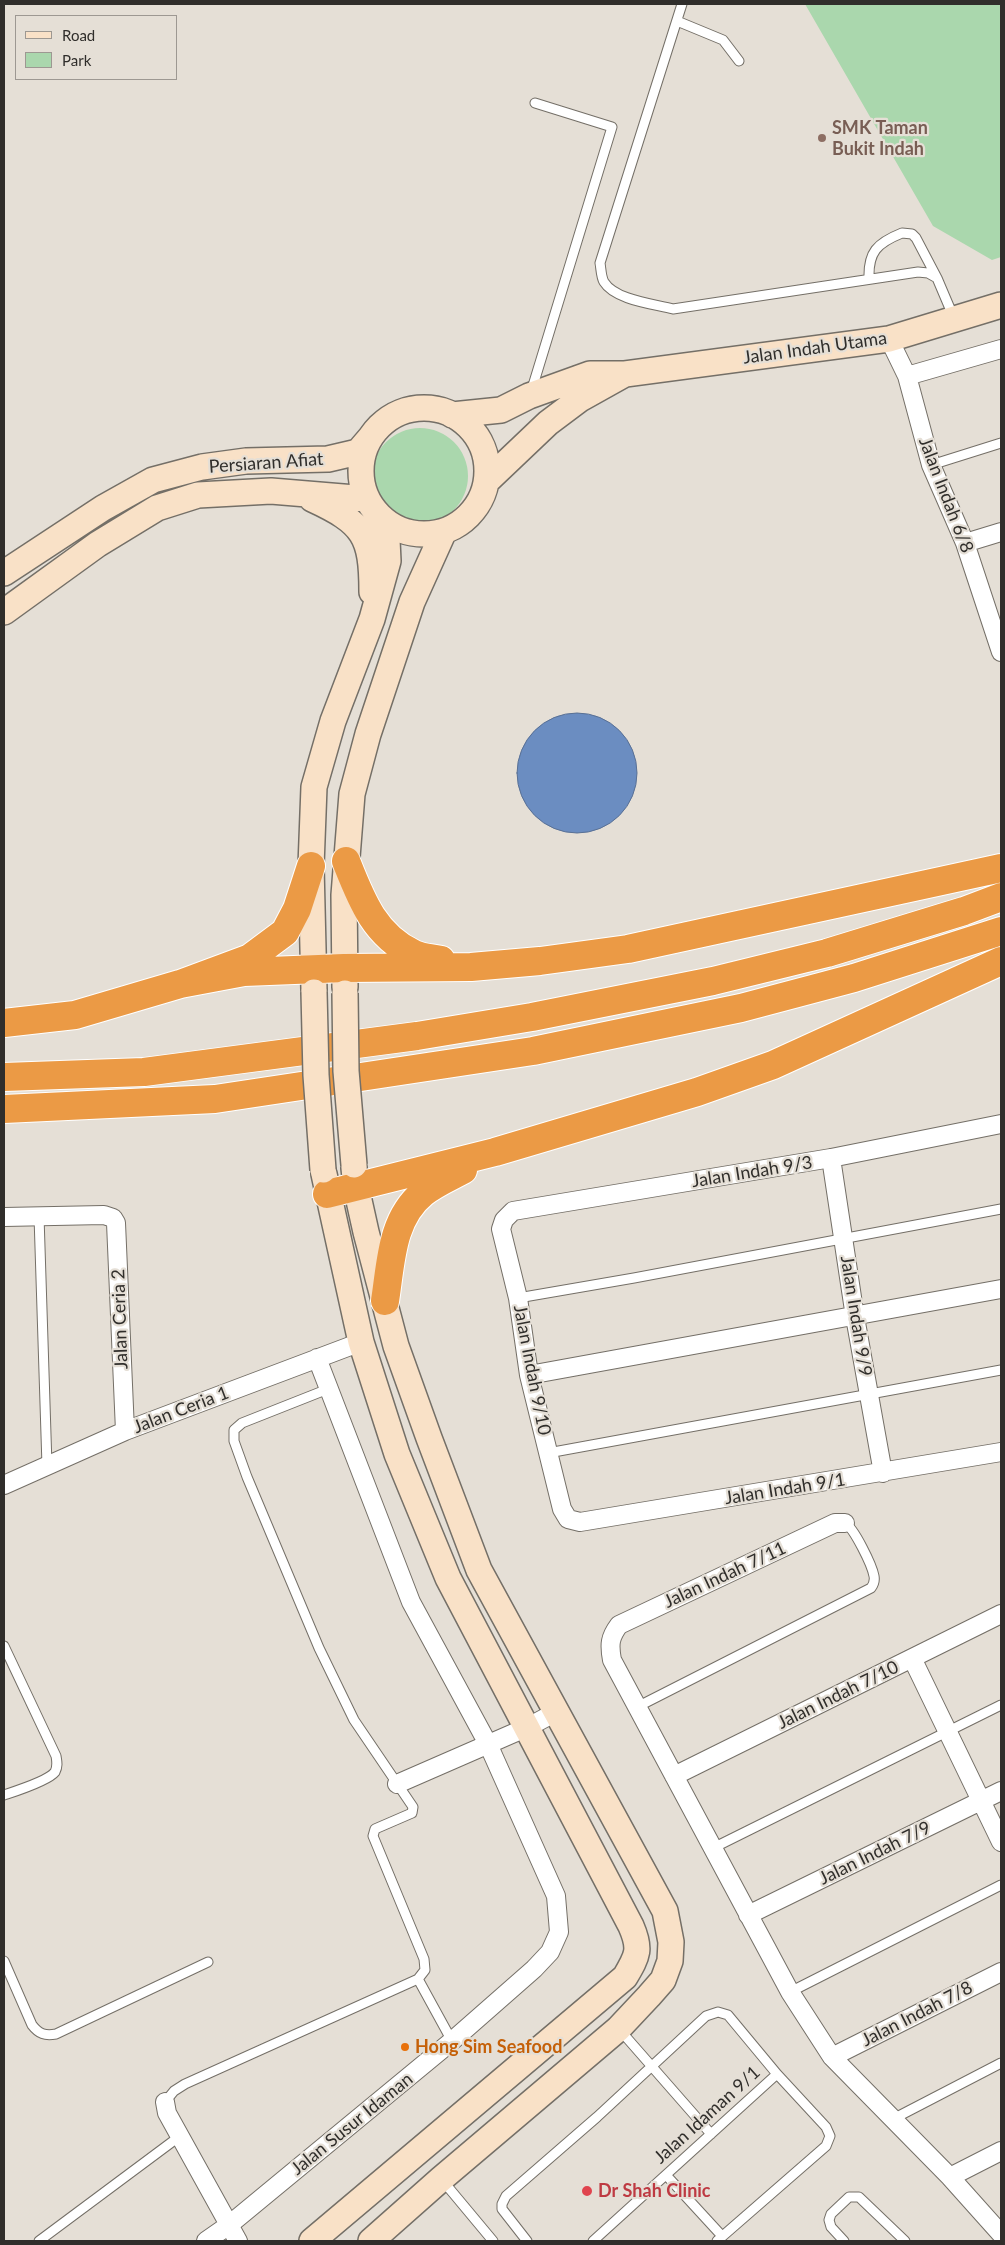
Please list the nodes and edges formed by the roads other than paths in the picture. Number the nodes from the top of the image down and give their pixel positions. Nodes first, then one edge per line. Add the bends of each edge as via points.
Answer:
1 (682, 4) edge
2 (677, 21) junction
3 (739, 61) dead end
4 (535, 103) dead end
5 (937, 278) junction
6 (869, 279) junction
7 (1001, 305) edge
8 (955, 319) junction
9 (889, 339) junction
10 (1001, 349) edge
11 (625, 374) junction
12 (906, 376) junction
13 (529, 396) junction
14 (452, 415) junction
15 (370, 438) junction
16 (1001, 443) edge
17 (931, 465) junction
18 (172, 475) junction
19 (487, 481) junction
20 (299, 492) junction
21 (177, 502) junction
22 (373, 507) junction
23 (444, 531) junction
24 (1001, 532) edge
25 (965, 543) junction
26 (4, 573) edge
27 (4, 612) edge
28 (372, 619) junction
29 (996, 619) edge
30 (1001, 652) edge
31 (346, 861) junction
32 (311, 866) junction
33 (1001, 868) edge
34 (1001, 896) edge
35 (1001, 931) edge
36 (1001, 961) edge
37 (471, 968) junction
38 (314, 981) junction
39 (344, 981) junction
40 (180, 984) junction
41 (4, 1023) edge
42 (4, 1077) edge
43 (4, 1109) edge
44 (1001, 1124) edge
45 (495, 1152) junction
46 (831, 1158) junction
47 (355, 1176) junction
48 (325, 1182) junction
49 (1001, 1209) edge
50 (39, 1216) junction
51 (4, 1218) edge
52 (504, 1220) joint
53 (843, 1238) junction
54 (1001, 1289) edge
55 (518, 1298) junction
56 (385, 1301) junction
57 (855, 1317) junction
58 (361, 1342) junction
59 (317, 1358) junction
60 (1001, 1370) edge
61 (529, 1375) junction
62 (328, 1389) junction
63 (869, 1394) junction
64 (125, 1431) junction
65 (1001, 1452) edge
66 (548, 1453) junction
67 (47, 1466) junction
68 (883, 1473) junction
69 (4, 1485) edge
70 (568, 1520) joint
71 (844, 1523) joint
72 (1001, 1614) edge
73 (4, 1646) edge
74 (912, 1658) junction
75 (1001, 1705) edge
76 (637, 1707) junction
77 (556, 1712) junction
78 (527, 1728) junction
79 (948, 1732) junction
80 (488, 1744) junction
81 (674, 1776) junction
82 (397, 1784) junction
83 (1001, 1791) edge
84 (4, 1795) edge
85 (981, 1801) junction
86 (1001, 1842) edge
87 (712, 1848) junction
88 (1001, 1885) edge
89 (748, 1915) junction
90 (4, 1961) edge
91 (208, 1962) dead end
92 (1001, 1972) edge
93 (418, 1979) junction
94 (790, 1992) junction
95 (618, 2029) junction
96 (452, 2041) junction
97 (832, 2057) junction
98 (1001, 2063) edge
99 (651, 2067) junction
100 (777, 2074) junction
101 (166, 2102) joint
102 (894, 2119) junction
103 (711, 2134) junction
104 (180, 2136) junction
105 (1001, 2151) edge
106 (666, 2175) junction
107 (950, 2177) junction
108 (441, 2179) junction
109 (229, 2225) junction
110 (1001, 2234) edge
111 (720, 2239) edge
112 (839, 2240) edge
113 (39, 2241) edge
114 (206, 2241) edge
115 (238, 2241) edge
116 (312, 2241) edge
117 (371, 2241) edge
118 (493, 2241) edge
119 (527, 2241) edge
120 (594, 2241) edge
121 (905, 2241) edge

1 - 2 lane
2 - 3 lane via 723,40
2 - 6 lane via 600,263 603,281 613,292 674,309
4 - 13 lane via 612,127
5 - 6 lane via 918,272
5 - 6 lane via 916,238 902,232 873,251 868,264
5 - 8 lane
7 - 8 main road, Jalan Indah Utama
8 - 9 main road, Jalan Indah Utama
9 - 11 main road, Jalan Indah Utama
9 - 12 street, Jalan Indah 6/8
10 - 12 street
11 - 13 main road via 590,374
11 - 19 main road via 580,399 548,423
12 - 17 street, Jalan Indah 6/8
13 - 14 main road via 501,410
14 - 15 main road via 416,408 382,424
14 - 19 main road via 469,426 480,442 487,461
15 - 18 main road, Persiaran Afiat via 358,452 328,459 246,461
15 - 22 main road via 362,458 361,479
16 - 17 lane
17 - 25 street, Jalan Indah 6/8
18 - 21 main road
18 - 26 main road, Persiaran Afiat via 153,480 103,508
19 - 23 main road via 472,512 460,524
20 - 21 main road, Persiaran Afiat via 198,495
20 - 22 main road, Persiaran Afiat
20 - 28 main road via 338,511 367,540 372,565
21 - 27 main road, Persiaran Afiat via 157,508 98,544
22 - 23 main road via 393,526 409,533
22 - 28 main road via 387,540 388,561
23 - 31 main road via 412,602 368,734 352,794
24 - 25 street
25 - 29 street, Jalan Indah 6/8
28 - 32 main road via 333,721 314,787
29 - 30 street, Jalan Indah 6/8
31 - 37 highway via 364,906 382,931 415,954
31 - 39 main road
32 - 38 main road
32 - 40 highway via 297,909 285,932 250,958
33 - 37 highway via 628,949
34 - 42 highway via 964,911 827,953 713,981 532,1017 417,1036 144,1072
35 - 43 highway via 854,978 750,1006 533,1051 215,1099
36 - 45 highway via 773,1065 697,1092
37 - 39 highway
38 - 39 highway
38 - 40 highway via 244,972
38 - 48 main road, bridge via 316,1075
39 - 47 main road, bridge via 346,1071
40 - 41 highway via 74,1015
44 - 46 street, Jalan Indah 9/3
45 - 47 highway
45 - 56 highway via 423,1193 403,1215 394,1244
46 - 52 street, Jalan Indah 9/3 via 513,1211
46 - 53 street, Jalan Indah 9/9
47 - 48 highway
47 - 56 main road
48 - 58 main road
49 - 53 lane
50 - 51 street
50 - 64 street, Jalan Ceria 2 via 104,1215 113,1218 117,1227
50 - 67 lane
52 - 55 street, Jalan Indah 9/10 via 501,1229
53 - 55 lane
53 - 57 street, Jalan Indah 9/9
54 - 57 street
55 - 61 street, Jalan Indah 9/10
56 - 77 main road via 396,1346 428,1438 479,1570
57 - 61 street
57 - 63 street, Jalan Indah 9/9
58 - 59 street, Jalan Ceria 1
58 - 78 main road via 397,1454 448,1578
59 - 62 street, Jalan Susur Idaman
59 - 64 street, Jalan Ceria 1
60 - 63 lane
61 - 66 street, Jalan Indah 9/10
62 - 80 street, Jalan Susur Idaman via 411,1602
62 - 82 lane via 242,1423 234,1430 234,1441 319,1648 354,1720
63 - 66 lane
63 - 68 street, Jalan Indah 9/9
64 - 67 street, Jalan Ceria 1
65 - 68 street, Jalan Indah 9/1
66 - 70 street, Jalan Indah 9/10 via 562,1509
67 - 69 street, Jalan Ceria 1
68 - 70 street, Jalan Indah 9/1 via 580,1522
71 - 76 lane via 852,1529 873,1573 871,1588
71 - 76 street, Jalan Indah 7/11 via 835,1523 619,1625 610,1636 609,1647 612,1660
72 - 74 street, Jalan Indah 7/10
73 - 84 lane via 58,1764 48,1778
74 - 79 street
74 - 81 street, Jalan Indah 7/10
75 - 79 lane
76 - 81 street
77 - 78 street
77 - 95 main road via 665,1911 672,1942 663,1980
78 - 80 street
78 - 116 main road via 631,1926 638,1944 636,1958 625,1977
79 - 85 street
79 - 87 lane
80 - 82 street
80 - 96 street, Jalan Susur Idaman via 556,1896 559,1932 550,1952 534,1969
81 - 87 street
82 - 93 lane via 413,1807 412,1813 376,1829 373,1836 424,1959 425,1970
83 - 85 street, Jalan Indah 7/9
85 - 86 street
85 - 89 street, Jalan Indah 7/9
87 - 89 street
88 - 94 lane
89 - 94 street
90 - 91 lane via 32,2025 47,2036
92 - 97 street, Jalan Indah 7/8
93 - 96 lane
93 - 101 lane via 185,2084
94 - 97 street
95 - 99 lane
95 - 108 main road
96 - 109 street, Jalan Susur Idaman
97 - 102 street
98 - 102 lane
99 - 100 lane via 706,2016 718,2012 728,2015
99 - 103 lane
99 - 119 lane via 503,2200 505,2214
100 - 103 lane, Jalan Idaman 9/1
100 - 111 lane via 826,2127 829,2141
101 - 104 street via 167,2113
102 - 107 street
103 - 106 lane, Jalan Idaman 9/1
104 - 109 street
104 - 113 lane
105 - 107 street
106 - 111 lane
106 - 120 lane, Jalan Idaman 9/1
107 - 110 street
108 - 117 main road
108 - 118 lane
109 - 114 street, Jalan Susur Idaman
109 - 115 street
112 - 121 lane via 831,2227 831,2214 849,2197 859,2196

